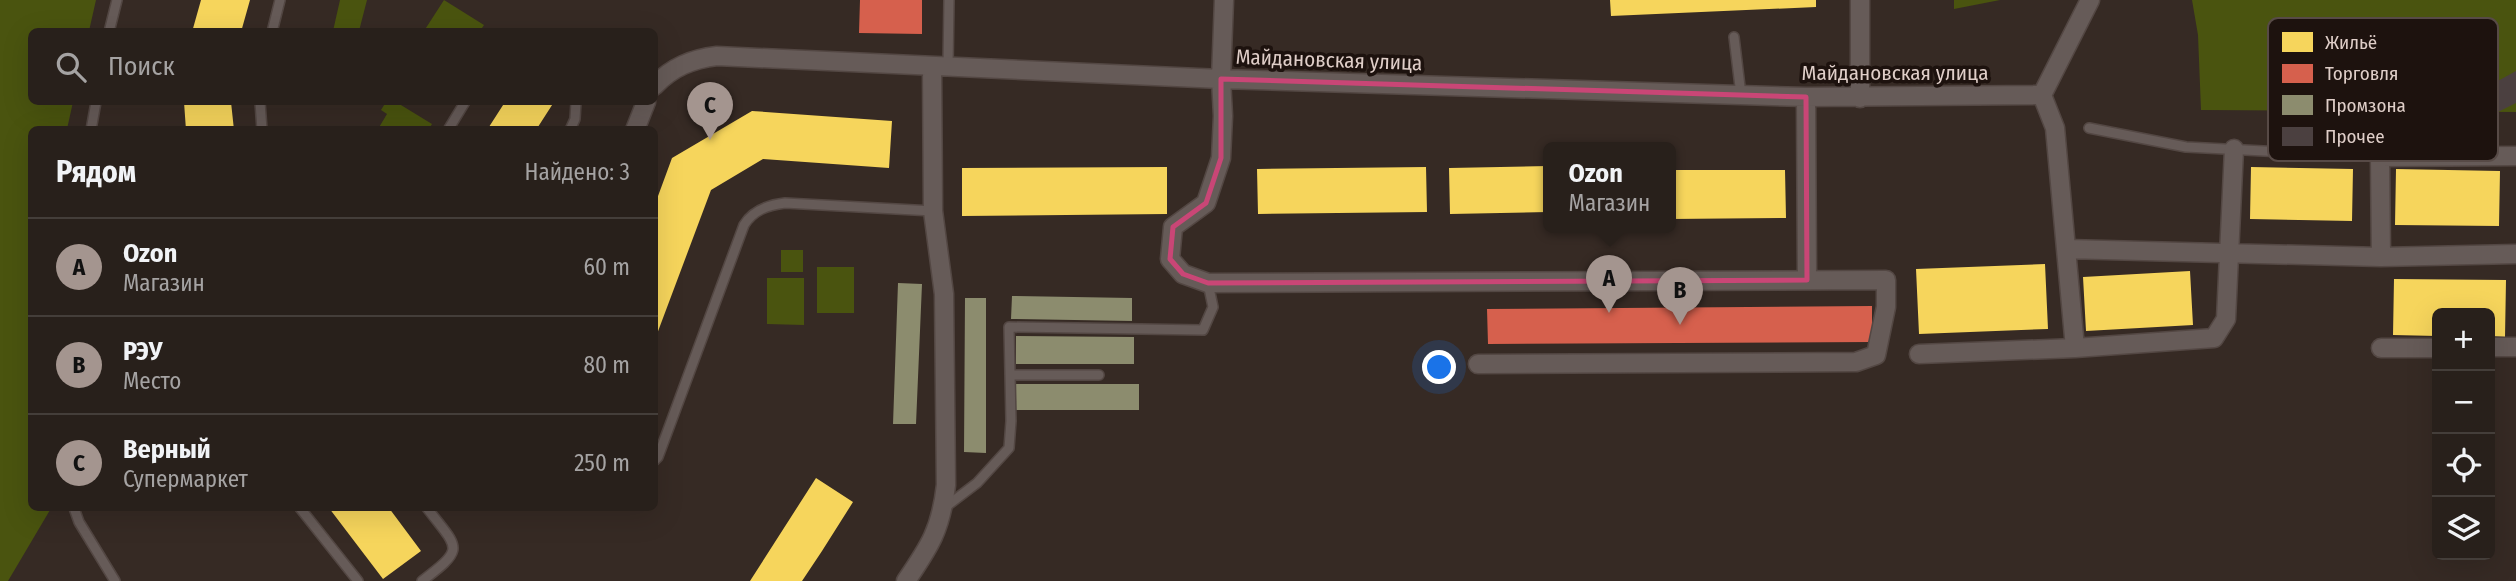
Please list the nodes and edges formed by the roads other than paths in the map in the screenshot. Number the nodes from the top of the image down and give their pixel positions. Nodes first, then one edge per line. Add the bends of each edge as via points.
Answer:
1 (117, 0) edge
2 (280, 0) edge
3 (948, 0) edge
4 (1224, 0) edge
5 (1860, 0) edge
6 (2090, 0) edge
7 (110, 28) edge
8 (273, 28) edge
9 (1734, 37) dead end
10 (940, 66) junction
11 (1221, 79) junction
12 (658, 82) edge
13 (1741, 95) junction
14 (2042, 95) junction
15 (1806, 97) junction
16 (1860, 98) junction
17 (95, 105) edge
18 (260, 105) edge
19 (464, 105) edge
20 (576, 105) edge
21 (645, 105) edge
22 (92, 126) edge
23 (262, 126) edge
24 (451, 126) edge
25 (572, 126) edge
26 (637, 126) edge
27 (2089, 128) dead end
28 (2234, 149) junction
29 (2268, 151) edge
30 (2498, 156) edge
31 (2516, 156) edge
32 (2380, 161) edge
33 (933, 211) junction
34 (2066, 249) junction
35 (2227, 253) junction
36 (2516, 254) edge
37 (2381, 257) junction
38 (1807, 280) junction
39 (1208, 283) junction
40 (2495, 347) edge
41 (2516, 347) edge
42 (2075, 348) junction
43 (2381, 348) dead end
44 (2432, 348) edge
45 (1919, 354) dead end
46 (1478, 364) dead end
47 (1010, 374) junction
48 (1098, 375) dead end
49 (658, 458) edge
50 (943, 508) junction
51 (75, 511) edge
52 (302, 511) edge
53 (428, 511) edge
54 (115, 581) edge
55 (359, 581) edge
56 (422, 581) edge
57 (906, 581) edge

1 - 7 lane
2 - 8 lane
3 - 10 lane
4 - 11 street, Майдановская улица
5 - 16 street
6 - 14 street
9 - 13 lane
10 - 11 street
10 - 12 street via 717,56 679,66
10 - 33 street
11 - 13 street, Майдановская улица
11 - 39 street via 1221,158 1206,203 1173,226 1170,258 1184,274
13 - 15 street, Майдановская улица
14 - 16 street, Майдановская улица
14 - 34 street via 2055,128
15 - 16 street, Майдановская улица
15 - 38 street
17 - 22 lane
18 - 23 lane
19 - 24 lane
20 - 25 lane
21 - 26 street
27 - 28 lane via 2186,146
28 - 29 lane
28 - 35 street
30 - 31 street
32 - 37 street
33 - 49 lane via 785,204 766,207 749,217
33 - 50 street via 944,294
34 - 35 street
34 - 42 street
35 - 37 street
35 - 42 street via 2226,319 2214,338
36 - 37 street
38 - 39 street
38 - 46 street via 1886,280 1886,307 1876,355 1856,362
39 - 47 lane via 1213,306 1203,330 1010,327
40 - 41 street
42 - 45 street
43 - 44 street
47 - 48 lane
47 - 50 lane via 1009,448 977,483
50 - 57 street via 931,545
51 - 54 lane
52 - 55 lane
53 - 56 lane via 452,541 454,551 449,561

